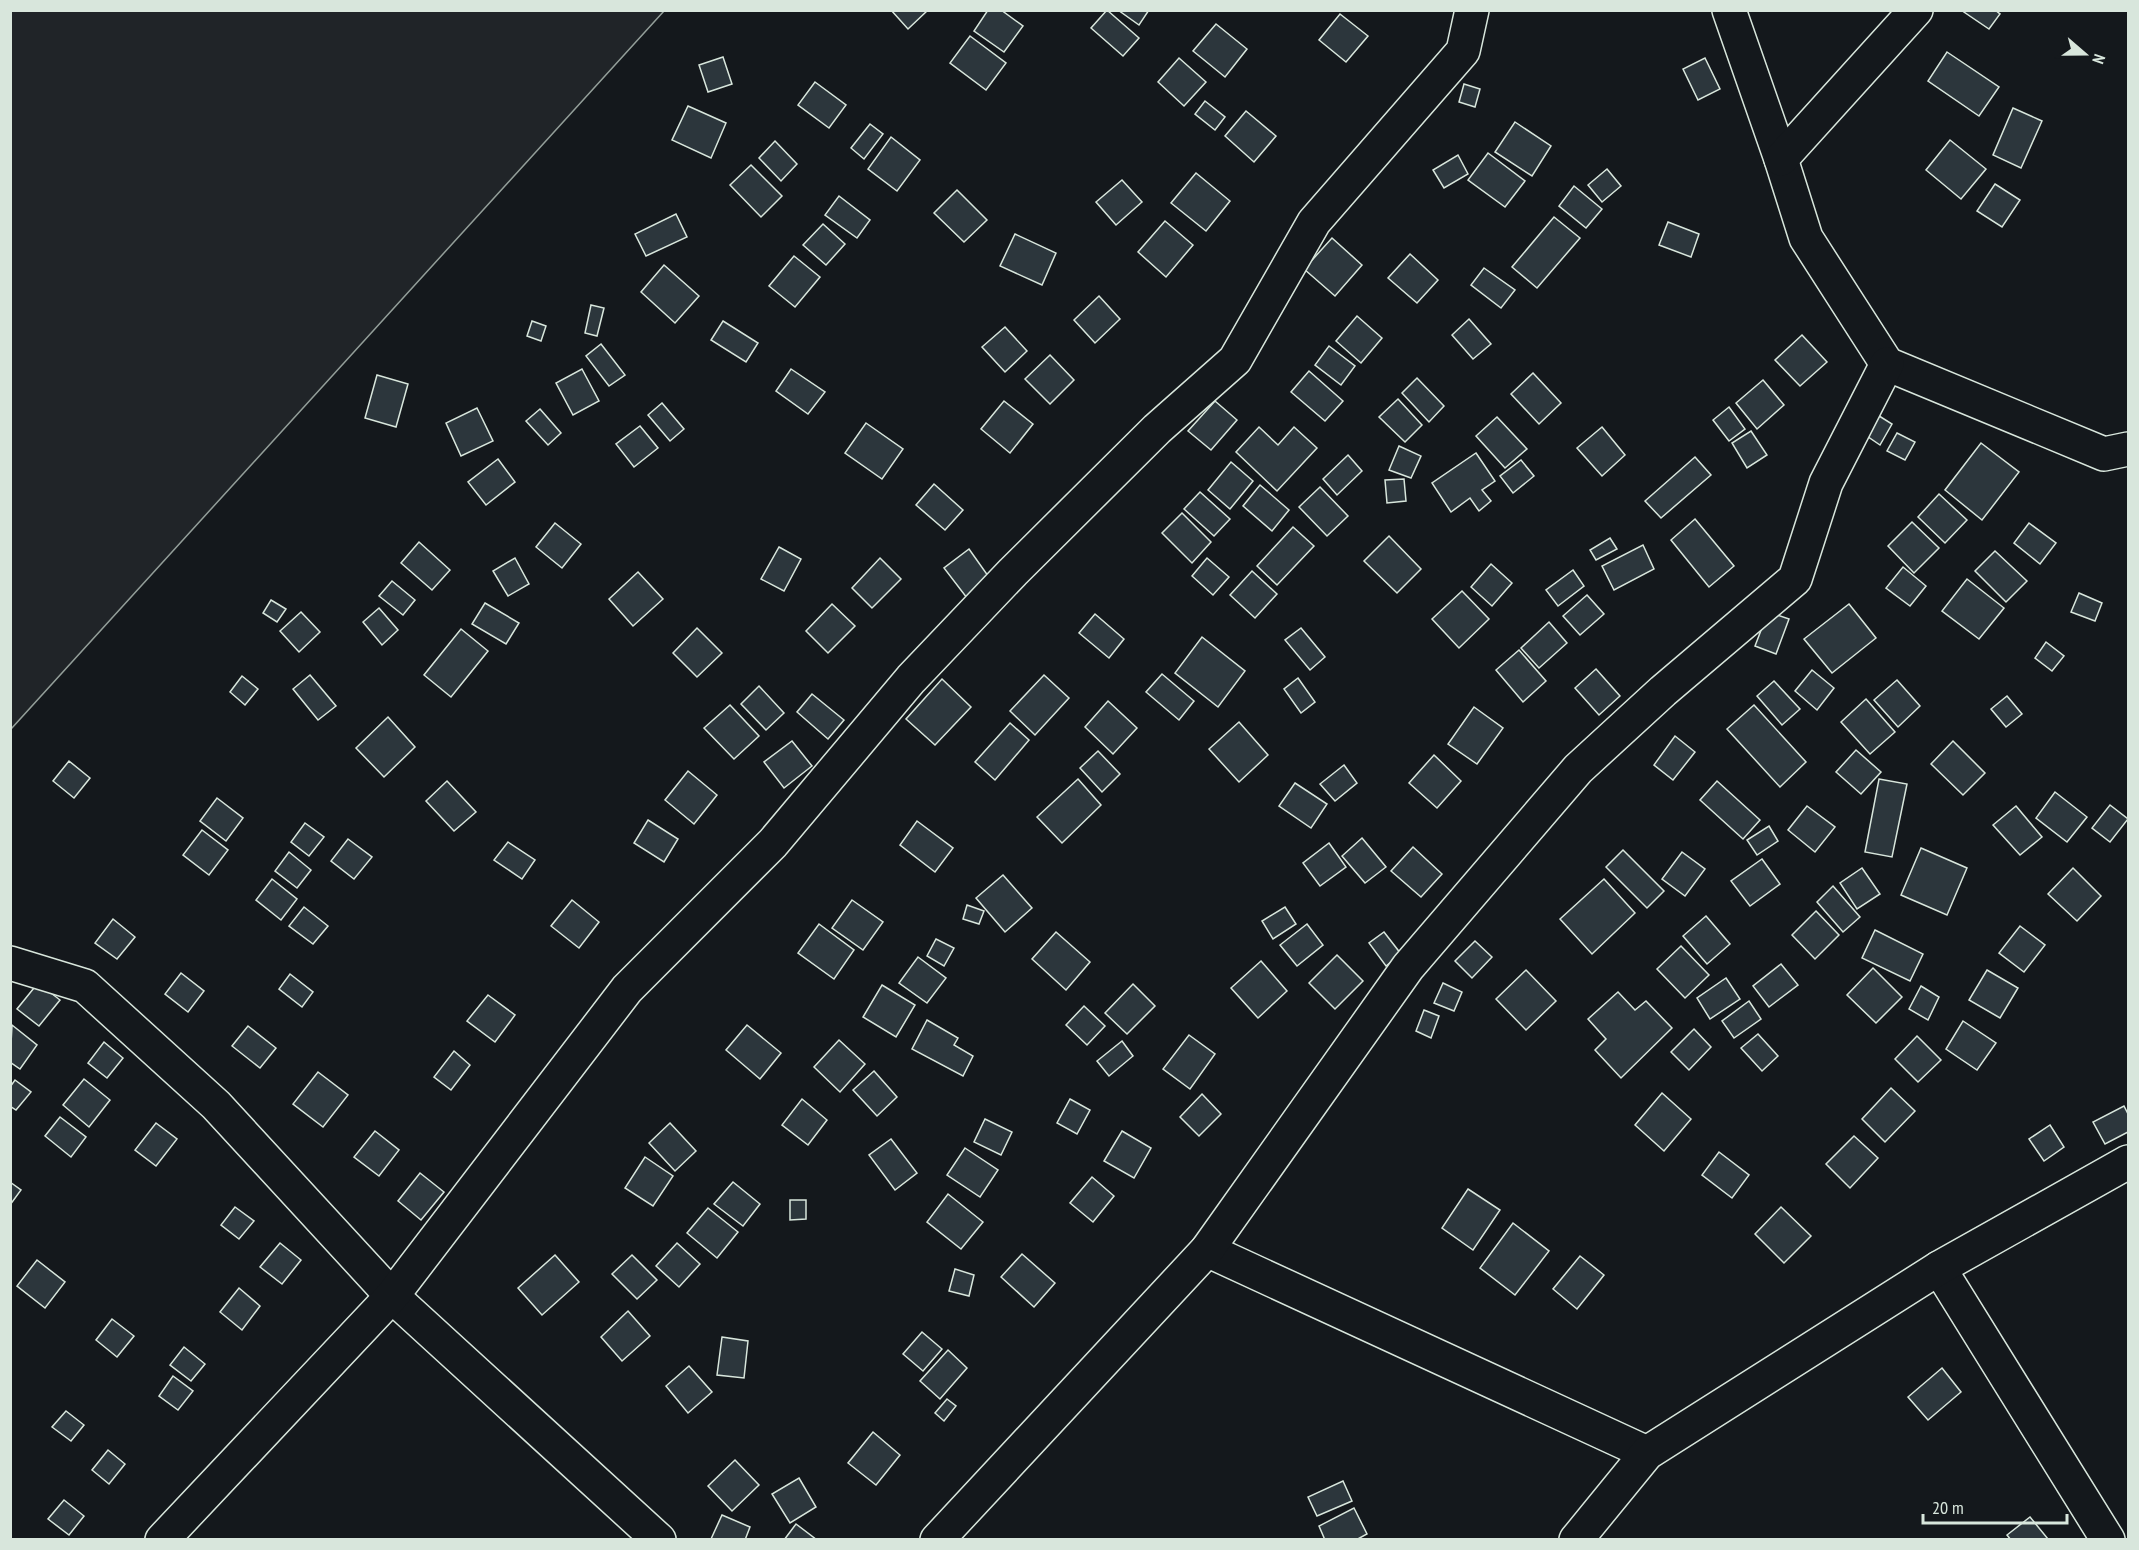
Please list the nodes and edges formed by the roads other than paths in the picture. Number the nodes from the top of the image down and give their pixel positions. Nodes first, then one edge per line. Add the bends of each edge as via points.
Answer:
1 (1473, 10) edge
2 (1729, 10) edge
3 (1916, 10) edge
4 (1781, 159) junction
5 (1887, 364) junction
6 (2128, 449) edge
7 (10, 963) edge
8 (2128, 1162) edge
9 (1207, 1250) junction
10 (1939, 1268) junction
11 (392, 1296) junction
12 (1647, 1453) junction
13 (162, 1539) edge
14 (659, 1539) edge
15 (936, 1539) edge
16 (1576, 1539) edge
17 (2108, 1539) edge

1 - 11 street via 1463,51 1314,222 1235,360 1157,429 1013,572 911,679 773,843 627,989
2 - 4 street
3 - 4 street
4 - 5 street via 1806,238
5 - 6 street via 2104,454
5 - 9 street via 1826,483 1795,579 1663,691 1570,778 1408,967
7 - 11 street via 85,986 216,1105
8 - 10 street
9 - 12 street
9 - 15 street
10 - 12 street
10 - 17 street
11 - 13 street
11 - 14 street
12 - 16 street

